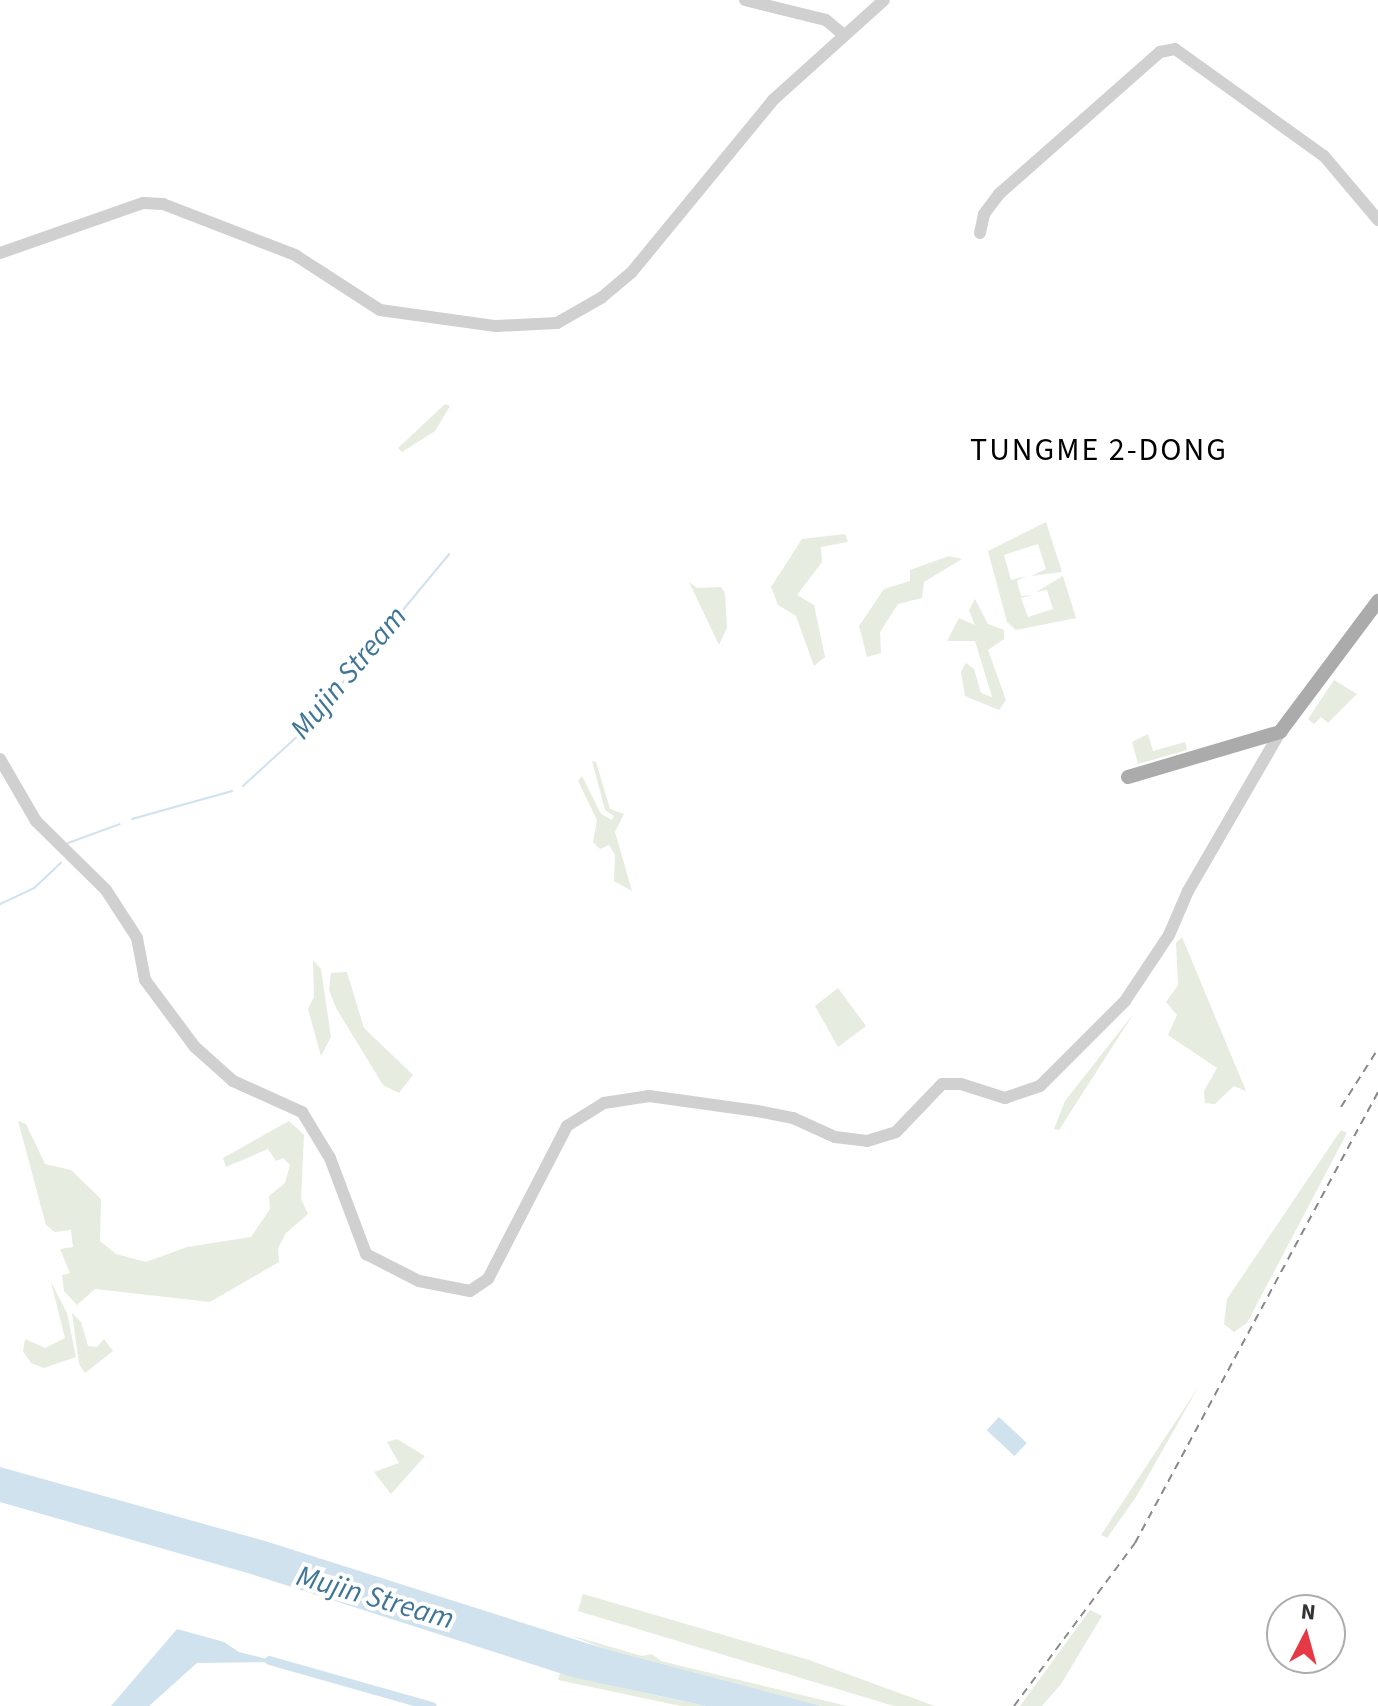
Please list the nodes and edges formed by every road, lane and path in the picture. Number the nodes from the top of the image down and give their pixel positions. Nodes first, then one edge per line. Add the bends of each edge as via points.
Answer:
1 (745, 0) edge
2 (884, 0) edge
3 (844, 35) junction
4 (1378, 220) edge
5 (980, 233) dead end
6 (0, 253) edge
7 (1378, 601) edge
8 (1280, 732) junction
9 (0, 759) edge
10 (1128, 777) dead end

1 - 3 street via 826,20
2 - 3 street
3 - 6 street via 733,145 631,273 557,323 496,326 380,310 295,255 163,204 143,203
4 - 5 street via 1324,156 1175,49 1160,52 999,194 984,214
7 - 8 main road
8 - 9 street via 1188,891 1169,935 1125,1001 1040,1086 1024,1096 1005,1098 948,1083 935,1088 896,1132 867,1141 835,1137 793,1118 757,1111 649,1096 604,1103 567,1126 488,1279 470,1291 419,1281 366,1254 330,1158 302,1112 233,1081 195,1047 145,980 137,938 106,890 36,821
8 - 10 main road

